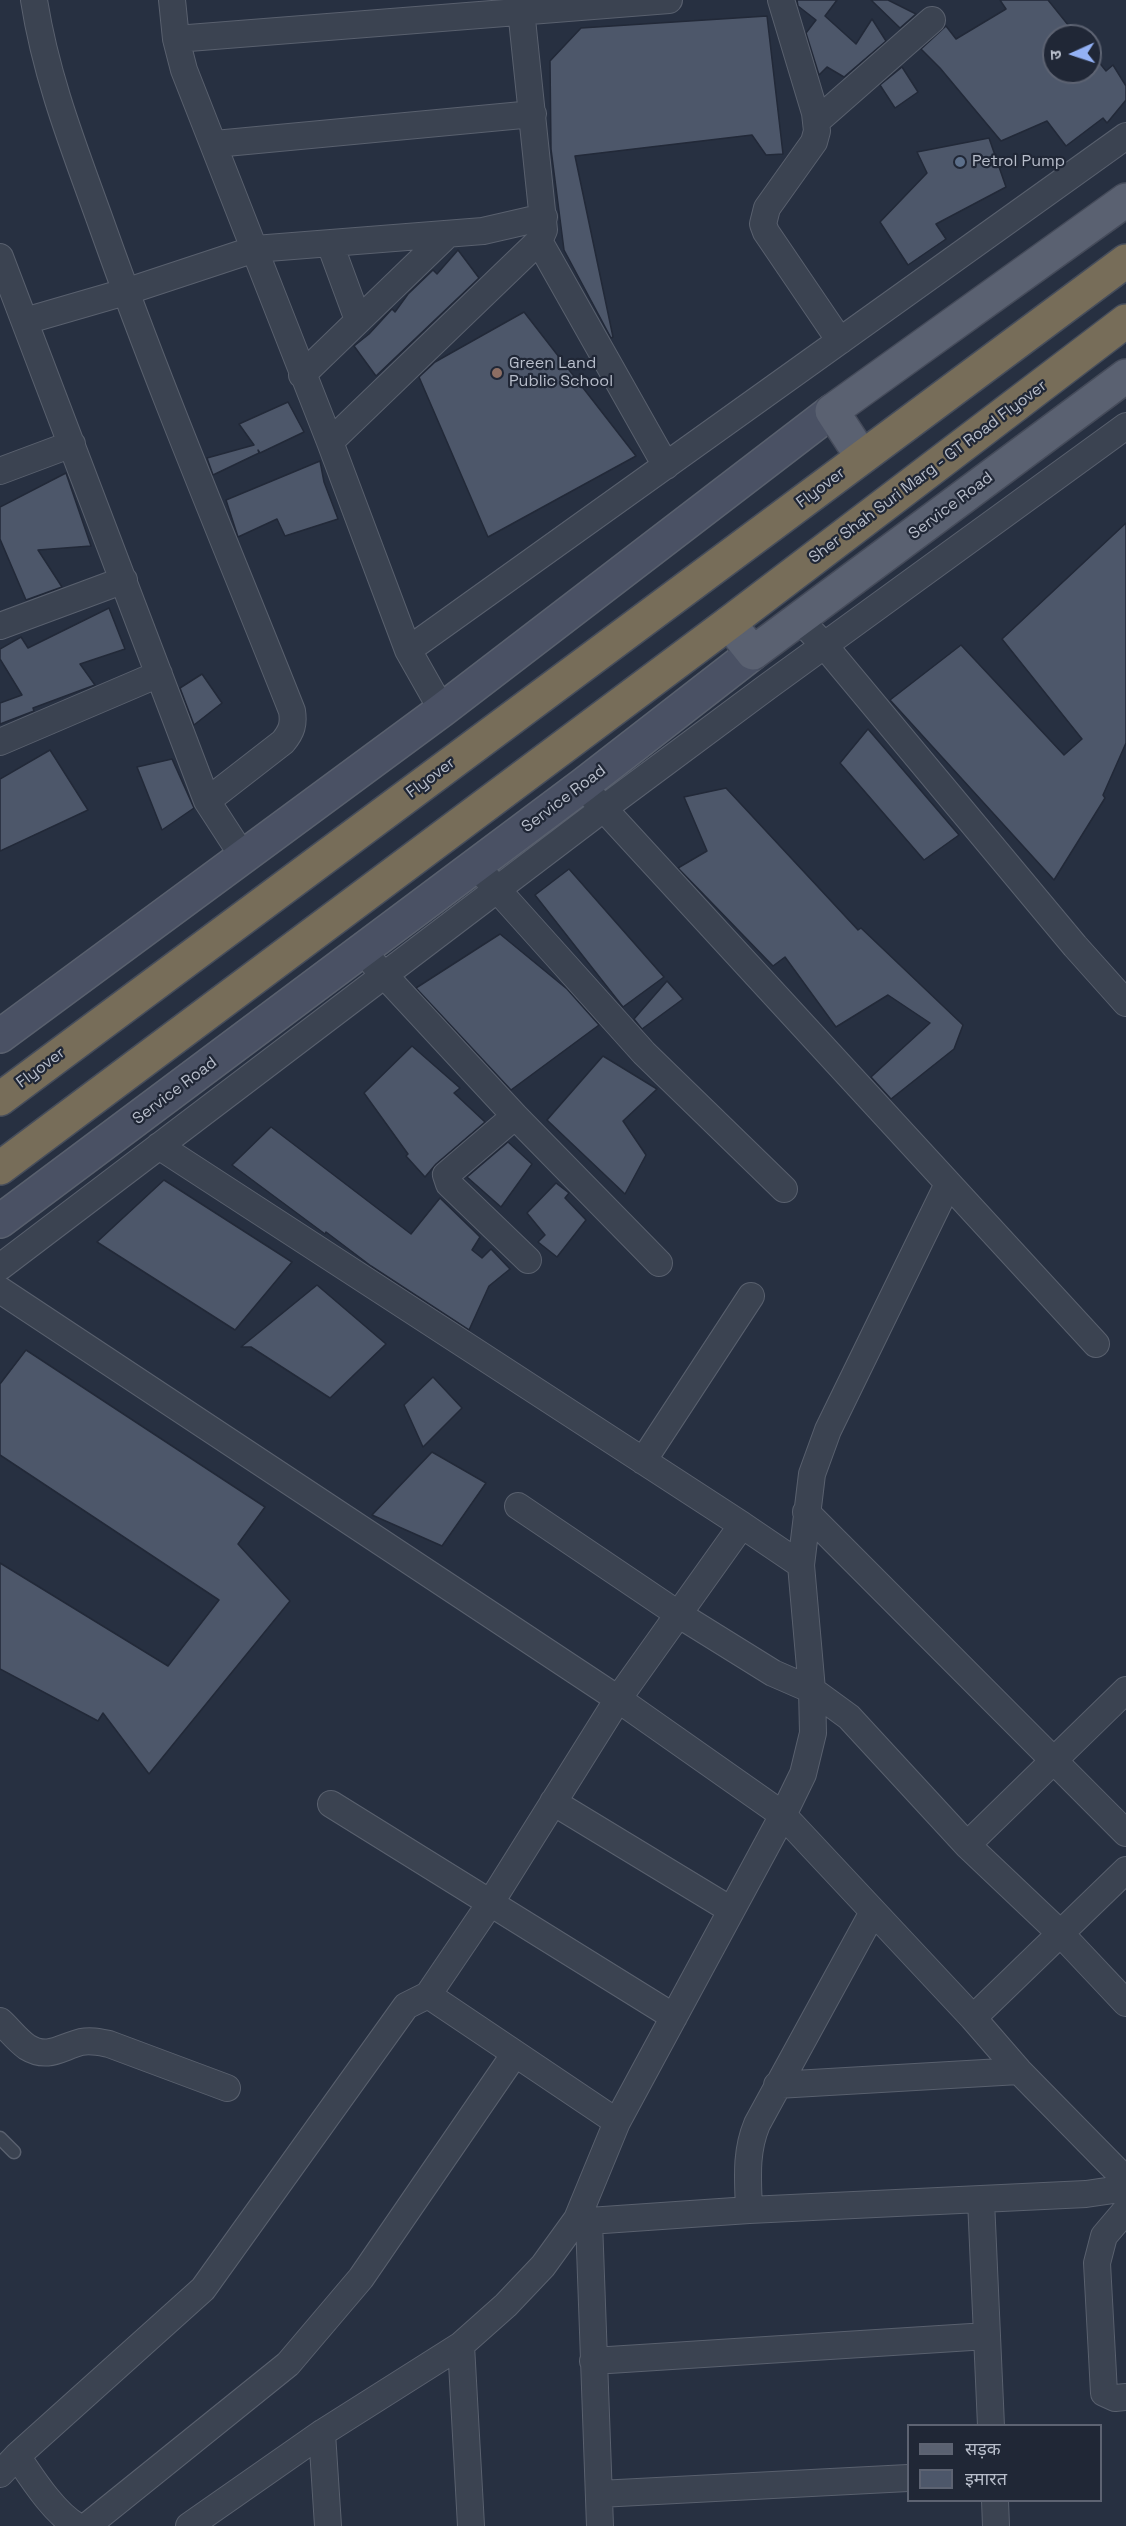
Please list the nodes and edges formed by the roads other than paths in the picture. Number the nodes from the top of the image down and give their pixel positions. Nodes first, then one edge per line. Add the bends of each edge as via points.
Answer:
1 (34, 0) edge
2 (172, 0) edge
3 (669, 0) edge
4 (782, 0) edge
5 (521, 5) edge
6 (932, 20) dead end
7 (176, 39) junction
8 (533, 114) junction
9 (817, 121) junction
10 (1126, 136) edge
11 (215, 144) junction
12 (1126, 200) edge
13 (542, 229) junction
14 (448, 234) junction
15 (330, 244) junction
16 (255, 249) junction
17 (0, 257) edge
18 (1126, 261) edge
19 (125, 292) junction
20 (358, 320) junction
21 (25, 321) junction
22 (1126, 321) edge
23 (840, 341) junction
24 (302, 375) junction
25 (1126, 376) edge
26 (832, 411) junction
27 (1126, 426) edge
28 (330, 442) junction
29 (72, 444) junction
30 (862, 457) junction
31 (666, 466) junction
32 (0, 471) edge
33 (124, 580) junction
34 (799, 619) junction
35 (729, 623) junction
36 (0, 626) edge
37 (824, 645) junction
38 (408, 650) junction
39 (753, 654) junction
40 (159, 674) junction
41 (442, 710) junction
42 (0, 742) edge
43 (593, 797) junction
44 (207, 801) junction
45 (244, 858) junction
46 (477, 865) junction
47 (498, 890) junction
48 (362, 950) junction
49 (385, 976) junction
50 (1126, 1003) edge
51 (0, 1036) edge
52 (0, 1099) edge
53 (515, 1116) junction
54 (159, 1146) junction
55 (0, 1167) edge
56 (948, 1184) junction
57 (784, 1189) dead end
58 (0, 1221) edge
59 (528, 1260) dead end
60 (658, 1263) dead end
61 (0, 1267) edge
62 (0, 1290) edge
63 (751, 1296) dead end
64 (1096, 1344) dead end
65 (643, 1461) junction
66 (519, 1506) dead end
67 (807, 1512) junction
68 (742, 1525) junction
69 (801, 1565) junction
70 (678, 1614) junction
71 (812, 1690) junction
72 (1126, 1690) edge
73 (618, 1699) junction
74 (1053, 1761) junction
75 (553, 1802) junction
76 (330, 1804) dead end
77 (783, 1815) junction
78 (1126, 1833) edge
79 (967, 1845) junction
80 (1126, 1870) edge
81 (490, 1902) junction
82 (731, 1910) junction
83 (873, 1912) junction
84 (1061, 1934) junction
85 (428, 1995) junction
86 (1126, 2003) edge
87 (674, 2017) junction
88 (973, 2018) junction
89 (0, 2020) edge
90 (514, 2055) junction
91 (1019, 2071) junction
92 (777, 2085) junction
93 (227, 2088) dead end
94 (617, 2122) junction
95 (0, 2138) edge
96 (14, 2152) dead end
97 (1126, 2180) edge
98 (1126, 2188) edge
99 (981, 2200) junction
100 (749, 2210) junction
101 (1126, 2210) edge
102 (583, 2220) junction
103 (987, 2336) junction
104 (461, 2345) junction
105 (593, 2361) junction
106 (1126, 2397) edge
107 (991, 2424) edge
108 (322, 2433) junction
109 (8, 2465) edge
110 (907, 2478) edge
111 (598, 2494) junction
112 (995, 2502) edge
113 (76, 2525) edge
114 (189, 2526) edge
115 (328, 2526) edge
116 (471, 2526) edge
117 (600, 2526) edge
118 (996, 2526) edge

1 - 19 street via 51,82
2 - 7 street
3 - 5 street
4 - 9 street
5 - 7 street
5 - 8 street
6 - 9 street
7 - 11 street via 184,70
8 - 11 street
8 - 13 street
9 - 23 street via 814,142 768,208 763,224
10 - 23 street
11 - 16 street
12 - 26 main road
13 - 14 street
13 - 28 street
13 - 31 street
14 - 15 street
14 - 20 street
15 - 16 street
15 - 20 street
16 - 19 street
16 - 24 street
17 - 21 street
18 - 30 highway
19 - 21 street
19 - 44 street via 294,723 283,742
20 - 24 street
21 - 29 street
22 - 35 highway, Sher Shah Suri Marg - GT Road Flyover
23 - 31 street
24 - 28 street
25 - 34 main road, Service Road
26 - 30 main road
26 - 41 street
27 - 37 street
28 - 38 street
29 - 32 street
29 - 33 street
30 - 52 highway, Flyover
31 - 38 street
33 - 36 street
33 - 40 street
34 - 37 street
34 - 39 main road, Service Road
35 - 39 main road
35 - 55 highway
37 - 43 street
37 - 50 street
38 - 41 street
39 - 43 street, Service Road
40 - 42 street
40 - 44 street
41 - 45 street
43 - 46 street, Service Road
43 - 47 street
43 - 56 street
44 - 45 street
45 - 51 street
46 - 47 street
46 - 48 street, Service Road
47 - 49 street
47 - 57 street via 644,1053
48 - 49 street
48 - 58 street, Service Road
49 - 53 street
49 - 54 street
53 - 59 street via 446,1175 449,1184
53 - 60 street
54 - 61 street
54 - 65 street
56 - 64 street
56 - 67 street via 828,1431 812,1474
62 - 73 street
63 - 65 street
65 - 68 street
66 - 70 street
67 - 69 street
67 - 74 street
68 - 69 street
68 - 70 street
69 - 71 street
70 - 71 street via 773,1673
70 - 73 street
71 - 77 street via 810,1754
71 - 79 street via 849,1717
72 - 74 street
73 - 75 street
73 - 77 street
74 - 78 street
74 - 79 street
75 - 81 street
75 - 82 street
76 - 81 street
77 - 82 street
77 - 83 street
79 - 84 street
80 - 84 street
81 - 85 street
81 - 87 street
82 - 87 street
83 - 88 street
83 - 92 street
84 - 86 street
84 - 88 street
85 - 90 street
85 - 109 street via 406,2006 203,2289
87 - 94 street
88 - 91 street
89 - 93 street via 37,2052 47,2054 93,2041 109,2044
90 - 94 street
90 - 113 street via 361,2278 288,2364
91 - 92 street
91 - 97 street
92 - 100 street via 749,2144
94 - 102 street
95 - 96 lane
98 - 99 street
99 - 100 street
99 - 103 street
100 - 102 street
101 - 106 street via 1104,2236 1097,2263 1104,2393
102 - 104 street via 506,2305
102 - 105 street
103 - 105 street
103 - 107 street
104 - 108 street
104 - 116 street
105 - 111 street
108 - 114 street
108 - 115 street
109 - 113 street via 40,2489
110 - 111 street
111 - 117 street
112 - 118 street

